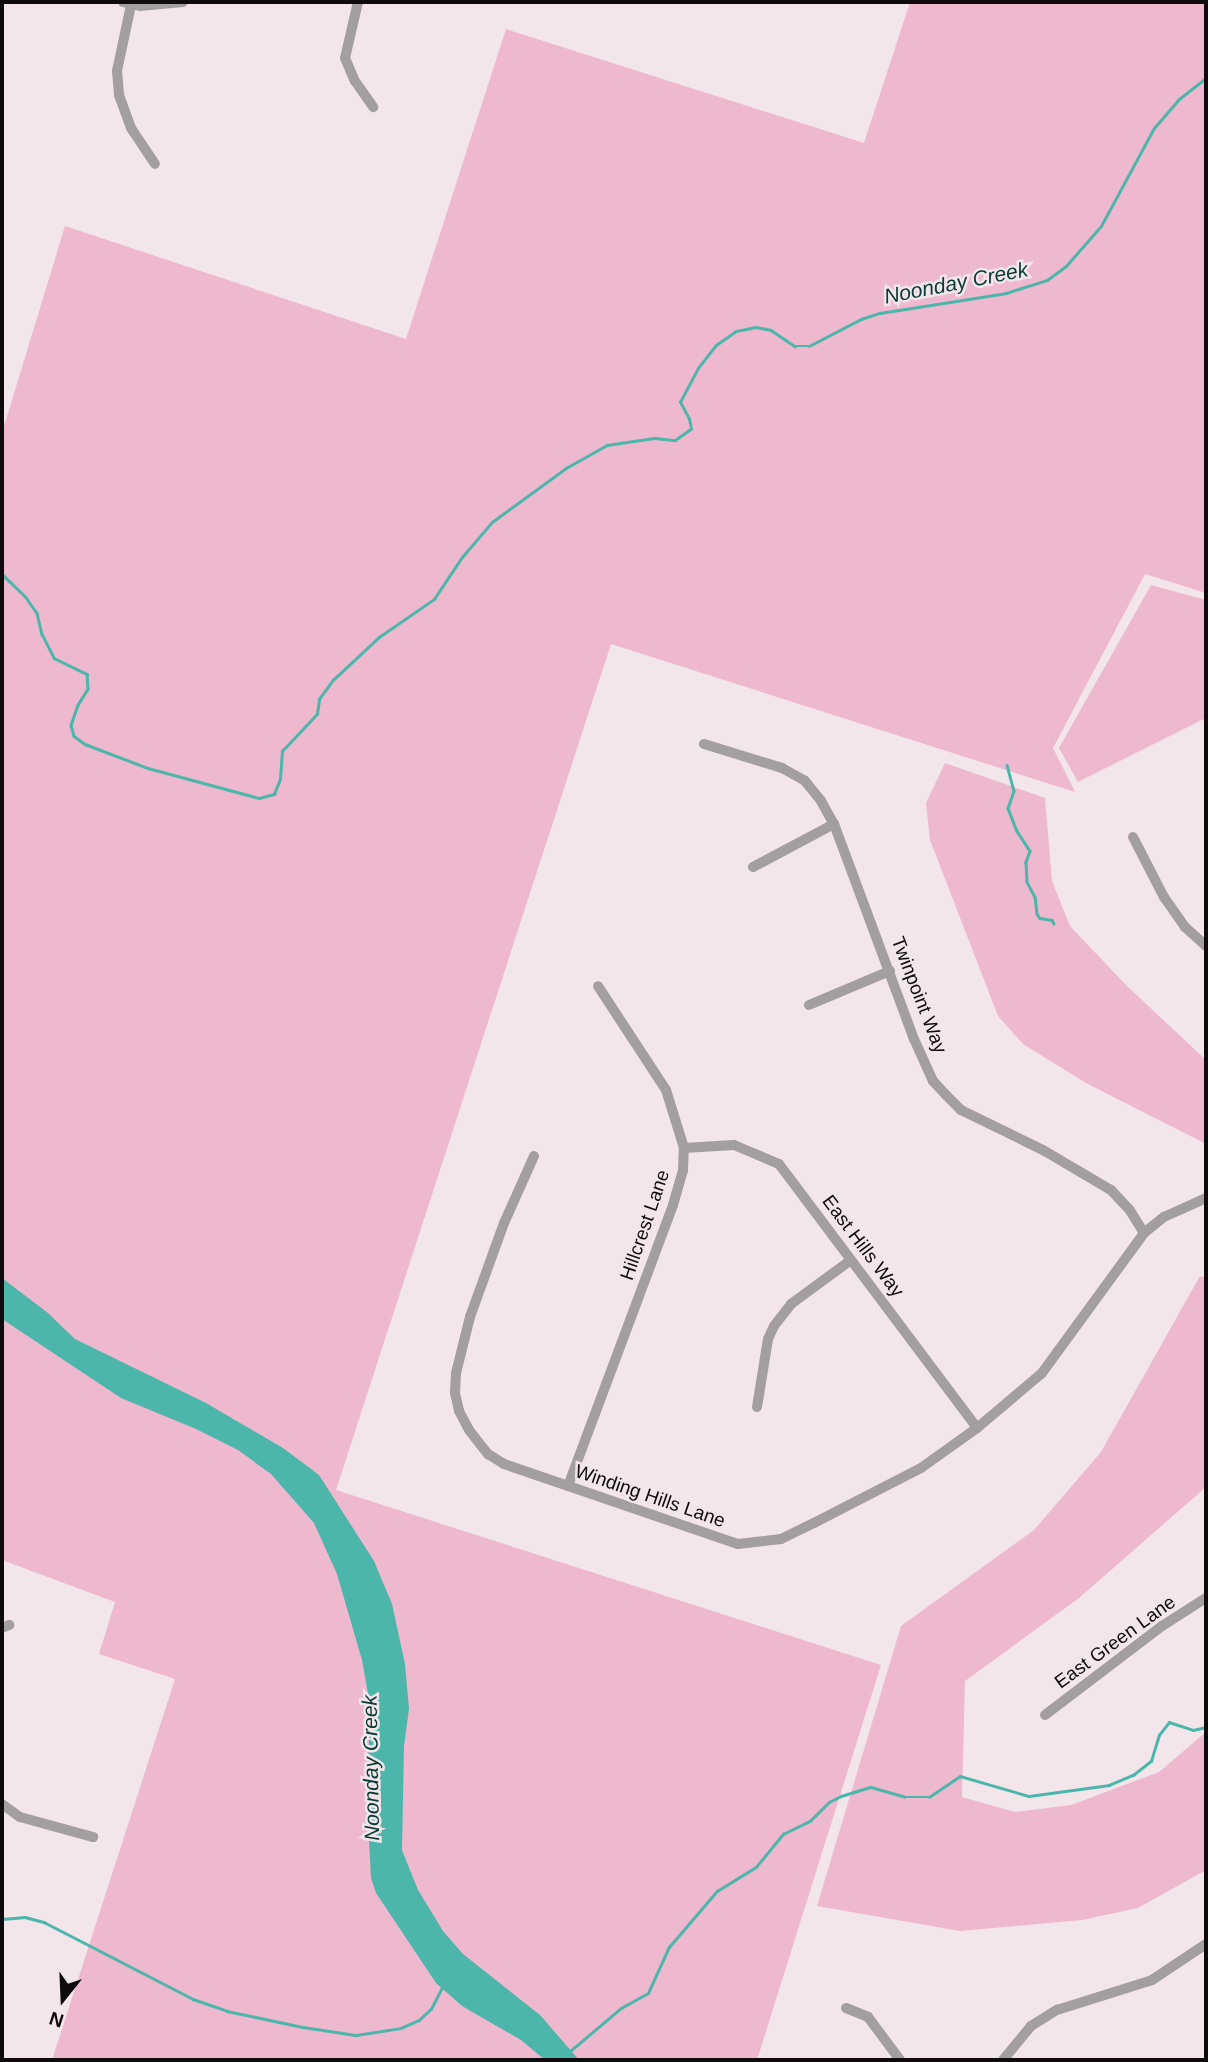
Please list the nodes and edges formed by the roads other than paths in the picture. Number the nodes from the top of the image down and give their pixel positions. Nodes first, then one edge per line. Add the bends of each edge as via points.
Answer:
1 (183, 2) edge
2 (358, 2) edge
3 (127, 3) edge
4 (373, 107) dead end
5 (155, 164) dead end
6 (704, 744) dead end
7 (834, 824) junction
8 (1133, 837) dead end
9 (753, 867) dead end
10 (1206, 946) edge
11 (890, 971) junction
12 (598, 986) dead end
13 (809, 1005) dead end
14 (684, 1149) junction
15 (534, 1156) dead end
16 (1206, 1198) edge
17 (1144, 1233) junction
18 (851, 1260) junction
19 (757, 1407) dead end
20 (977, 1428) junction
21 (568, 1486) junction
22 (1206, 1598) edge
23 (1045, 1715) dead end
24 (2, 1804) edge
25 (93, 1837) dead end
26 (1206, 1944) edge
27 (846, 2008) dead end
28 (900, 2060) edge
29 (1003, 2060) edge

1 - 3 street via 156,6
2 - 4 street via 345,58
3 - 5 street via 117,71 119,95 131,128
6 - 7 street, Twinpoint Way via 794,774 821,801
7 - 9 street
7 - 11 street, Twinpoint Way
8 - 10 street via 1164,897 1185,927
11 - 13 street
11 - 17 street, Twinpoint Way via 914,1040 933,1081 946,1096 961,1110 1111,1190
12 - 14 street, Hillcrest Lane via 666,1090
14 - 18 street, East Hills Way via 734,1145 779,1164
14 - 21 street, Hillcrest Lane via 673,1205
15 - 21 street, Winding Hills Lane via 470,1317 455,1393 469,1430 488,1454
16 - 17 street, Winding Hills Lane via 1164,1217
17 - 20 street, Winding Hills Lane via 1042,1373
18 - 19 street via 791,1304 774,1326
18 - 20 street, East Hills Way
20 - 21 street, Winding Hills Lane via 921,1468 792,1534 756,1544 717,1539
22 - 23 street, East Green Lane
24 - 25 street via 20,1817
26 - 29 street via 1152,1980 1057,2010 1031,2026
27 - 28 street via 867,2017

